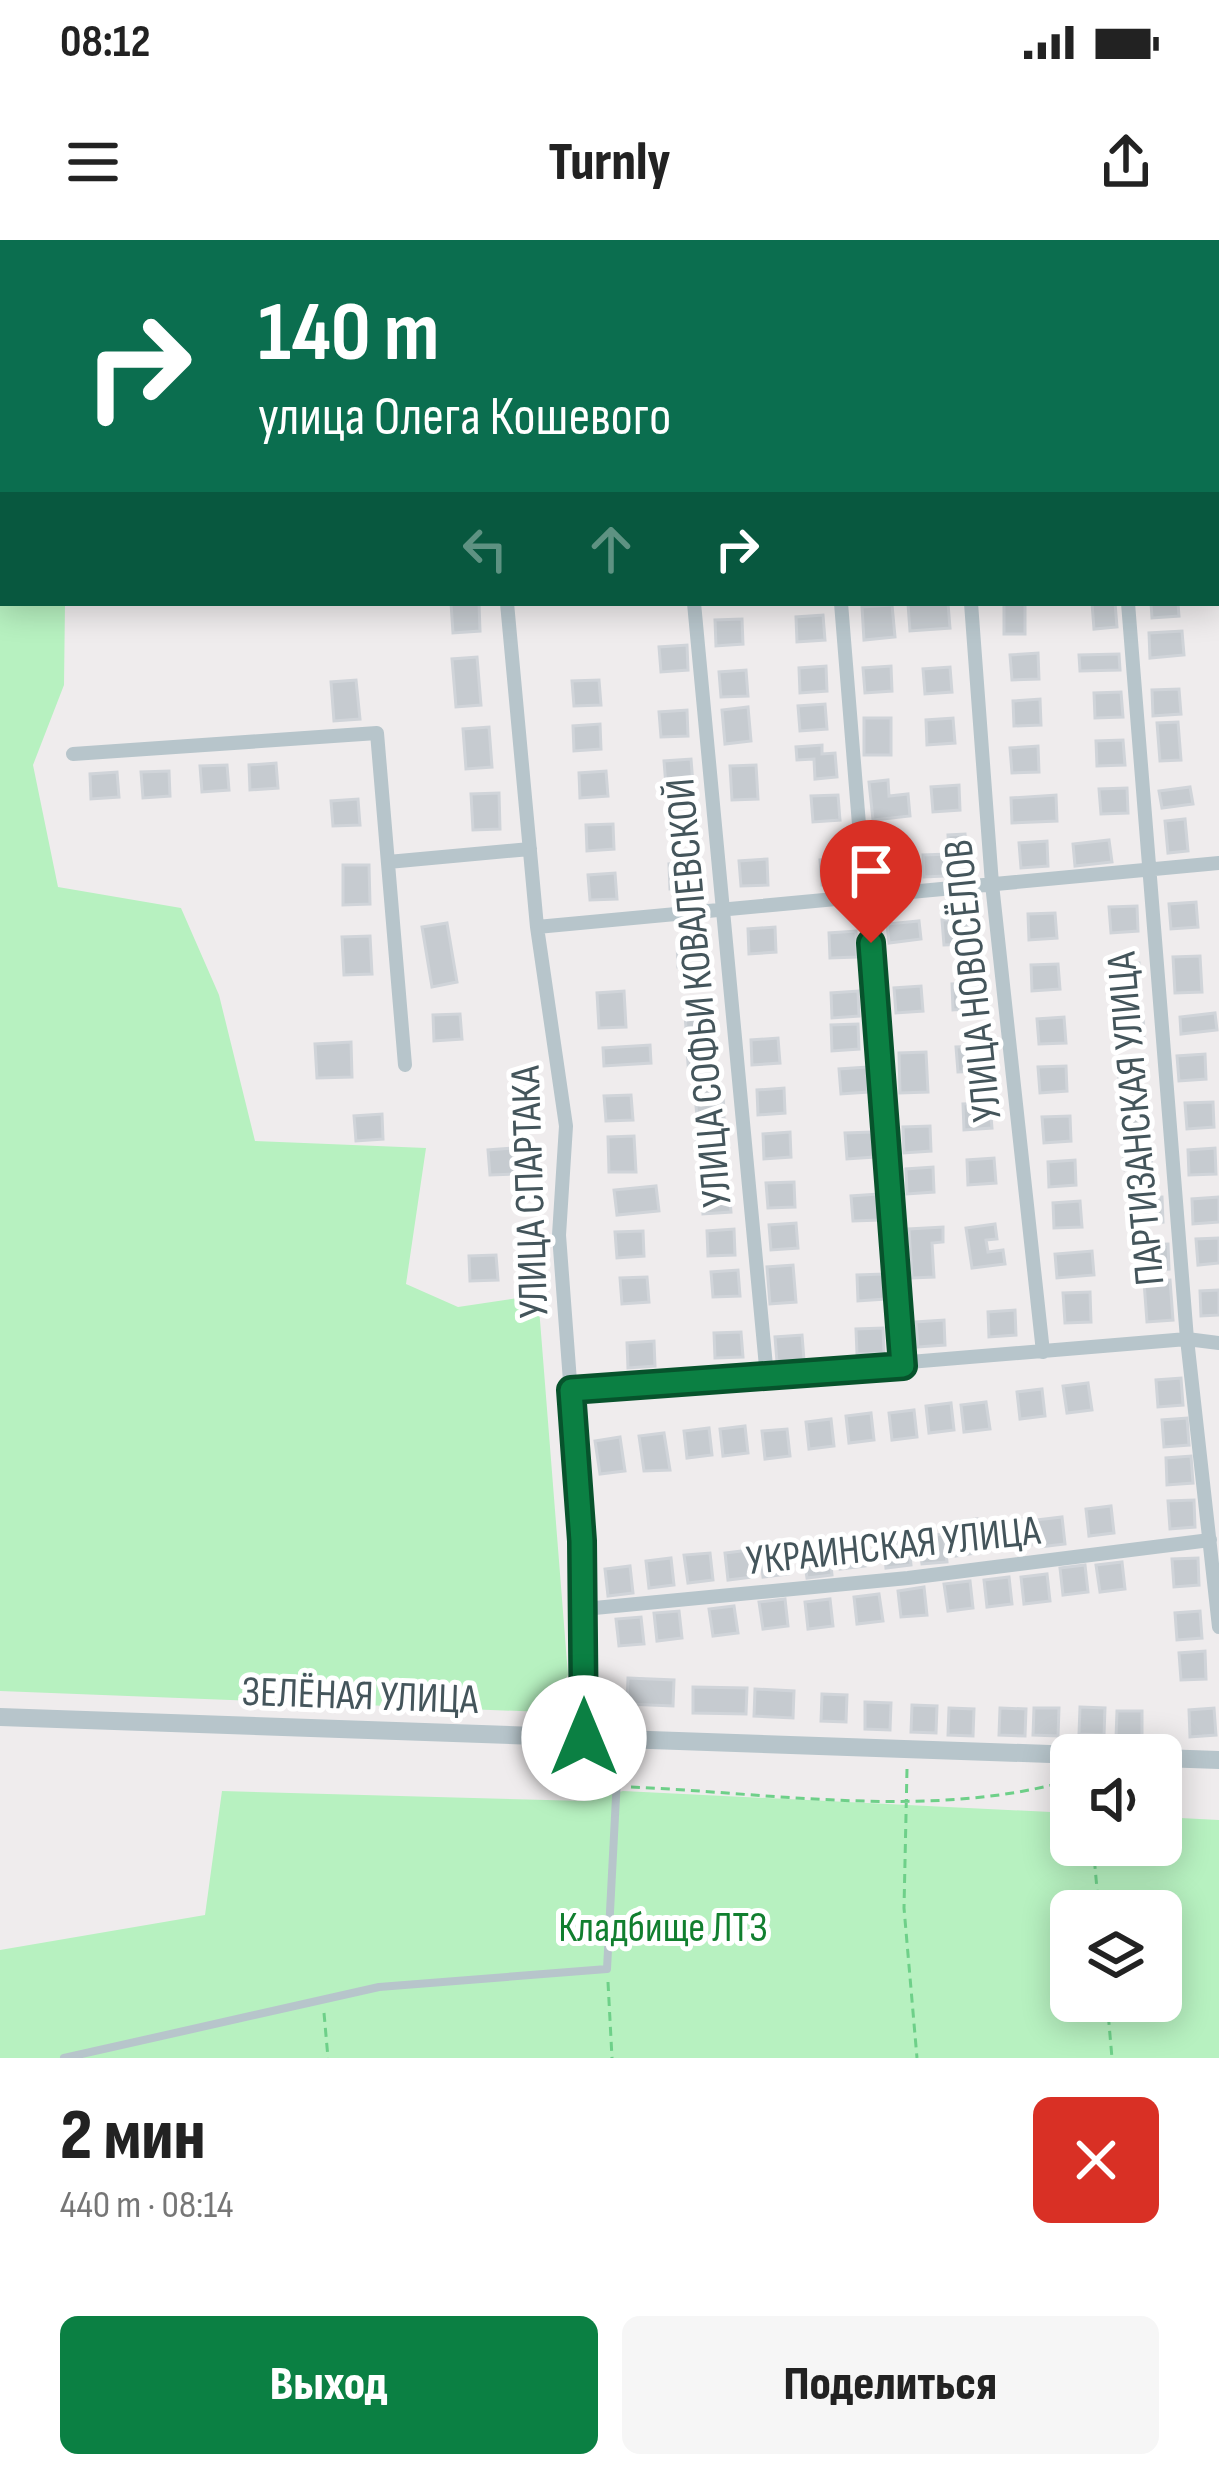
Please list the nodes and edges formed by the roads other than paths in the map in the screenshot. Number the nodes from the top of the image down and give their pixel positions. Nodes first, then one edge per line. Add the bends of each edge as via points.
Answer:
1 (507, 606) edge
2 (694, 606) edge
3 (841, 606) edge
4 (971, 606) edge
5 (1128, 606) edge
6 (73, 754) dead end
7 (530, 849) junction
8 (388, 862) junction
9 (1219, 862) edge
10 (1146, 868) junction
11 (992, 884) junction
12 (867, 896) junction
13 (721, 910) junction
14 (538, 927) junction
15 (405, 1065) dead end
16 (1187, 1340) junction
17 (1219, 1342) edge
18 (1043, 1352) junction
19 (903, 1366) junction
20 (767, 1377) junction
21 (571, 1390) junction
22 (1210, 1540) junction
23 (584, 1609) junction
24 (1219, 1627) edge
25 (0, 1717) edge
26 (584, 1738) junction
27 (619, 1739) junction
28 (1050, 1754) edge
29 (1182, 1759) edge
30 (1219, 1760) edge
31 (64, 2058) edge

1 - 7 street, УЛИЦА СПАРТАКА
2 - 13 street, УЛИЦА СОФЬИ КОВАЛЕВСКОЙ
3 - 12 street
4 - 11 street, УЛИЦА НОВОСЁЛОВ
5 - 10 street, ПАРТИЗАНСКАЯ УЛИЦА
6 - 8 street via 377,733
7 - 8 street
7 - 14 street, УЛИЦА СПАРТАКА
8 - 15 street
9 - 10 street
10 - 11 street
10 - 16 street, ПАРТИЗАНСКАЯ УЛИЦА
11 - 12 street
11 - 18 street, УЛИЦА НОВОСЁЛОВ
12 - 13 street
12 - 19 street
13 - 14 street
13 - 20 street, УЛИЦА СОФЬИ КОВАЛЕВСКОЙ
14 - 21 street, УЛИЦА СПАРТАКА via 566,1126 559,1235
16 - 17 street
16 - 18 street
16 - 22 street, ПАРТИЗАНСКАЯ УЛИЦА
18 - 19 street
19 - 20 street
20 - 21 street
21 - 23 street, УЛИЦА СПАРТАКА
22 - 23 street, УКРАИНСКАЯ УЛИЦА
22 - 24 street, ПАРТИЗАНСКАЯ УЛИЦА
23 - 26 street, УЛИЦА СПАРТАКА
25 - 26 street, ЗЕЛЁНАЯ УЛИЦА
26 - 27 street, ЗЕЛЁНАЯ УЛИЦА
27 - 28 street, ЗЕЛЁНАЯ УЛИЦА
27 - 31 lane via 607,1969 379,1987
29 - 30 street

